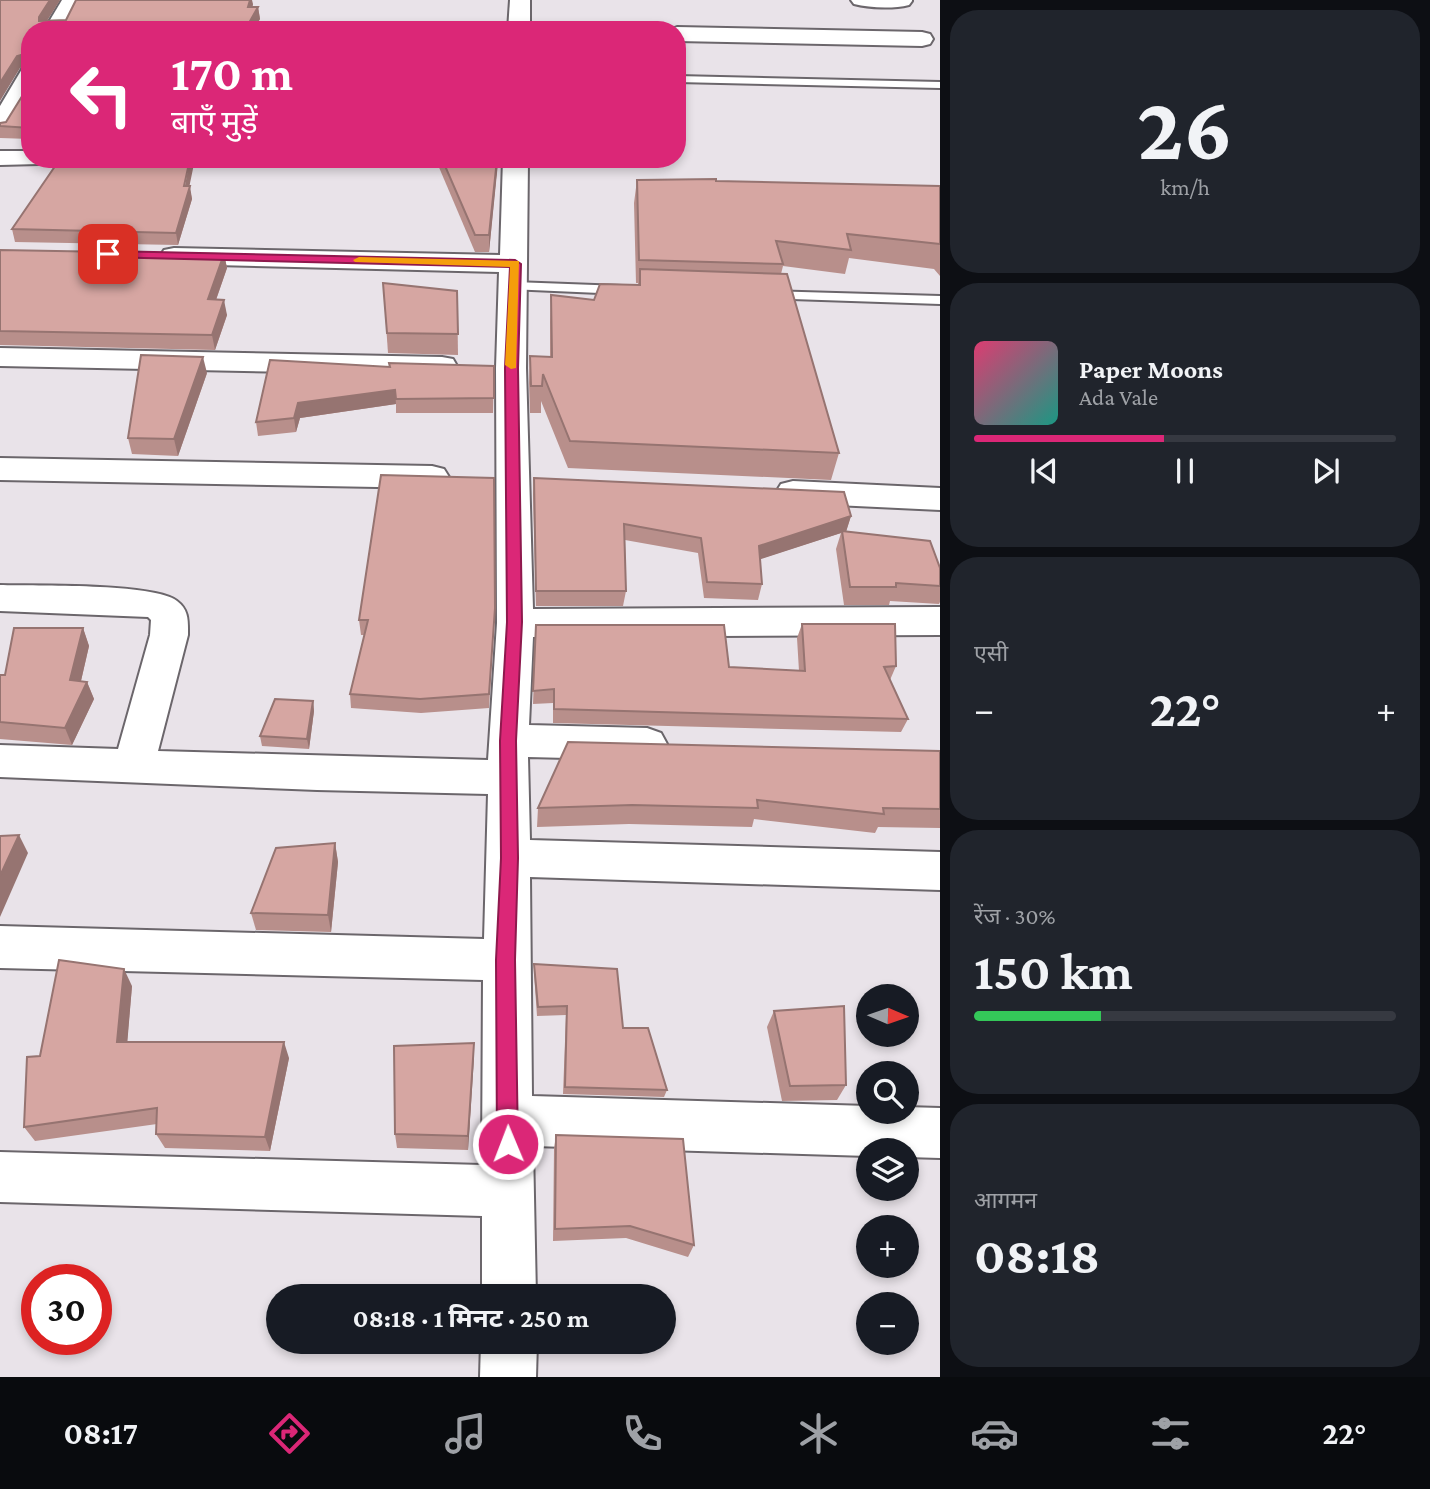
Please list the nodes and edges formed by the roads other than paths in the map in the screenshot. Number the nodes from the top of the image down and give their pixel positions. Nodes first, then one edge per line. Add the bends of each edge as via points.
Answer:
1 (72, 0) edge
2 (520, 0) edge
3 (861, 0) edge
4 (902, 1) edge
5 (60, 21) edge
6 (519, 21) edge
7 (686, 34) edge
8 (922, 39) dead end
9 (686, 79) edge
10 (940, 85) edge
11 (21, 101) edge
12 (0, 126) edge
13 (0, 158) edge
14 (21, 159) edge
15 (516, 168) edge
16 (153, 255) edge
17 (515, 275) junction
18 (638, 290) edge
19 (749, 295) edge
20 (940, 300) edge
21 (0, 357) edge
22 (489, 367) junction
23 (0, 469) edge
24 (499, 479) junction
25 (761, 491) edge
26 (940, 499) edge
27 (0, 598) edge
28 (940, 621) edge
29 (515, 622) junction
30 (689, 745) edge
31 (508, 759) junction
32 (0, 761) edge
33 (134, 765) junction
34 (509, 858) junction
35 (940, 871) edge
36 (0, 947) edge
37 (506, 960) junction
38 (507, 1120) junction
39 (940, 1133) edge
40 (0, 1177) edge
41 (509, 1191) junction
42 (509, 1284) edge
43 (509, 1354) edge
44 (508, 1377) edge

1 - 5 street
2 - 6 street
3 - 4 street
7 - 8 street
9 - 10 lane
11 - 12 street
13 - 14 street
15 - 17 street
16 - 17 street
17 - 18 lane
17 - 22 street
19 - 20 lane
21 - 22 street
22 - 24 street
23 - 24 street
24 - 29 street
25 - 26 street
27 - 33 street via 149,604 170,617
28 - 29 street
29 - 31 street
30 - 31 street
31 - 33 street via 274,774
31 - 34 street
32 - 33 street
34 - 35 street
34 - 37 street
36 - 37 street
37 - 38 street
38 - 39 street
38 - 41 street
40 - 41 street
41 - 42 street
43 - 44 street

